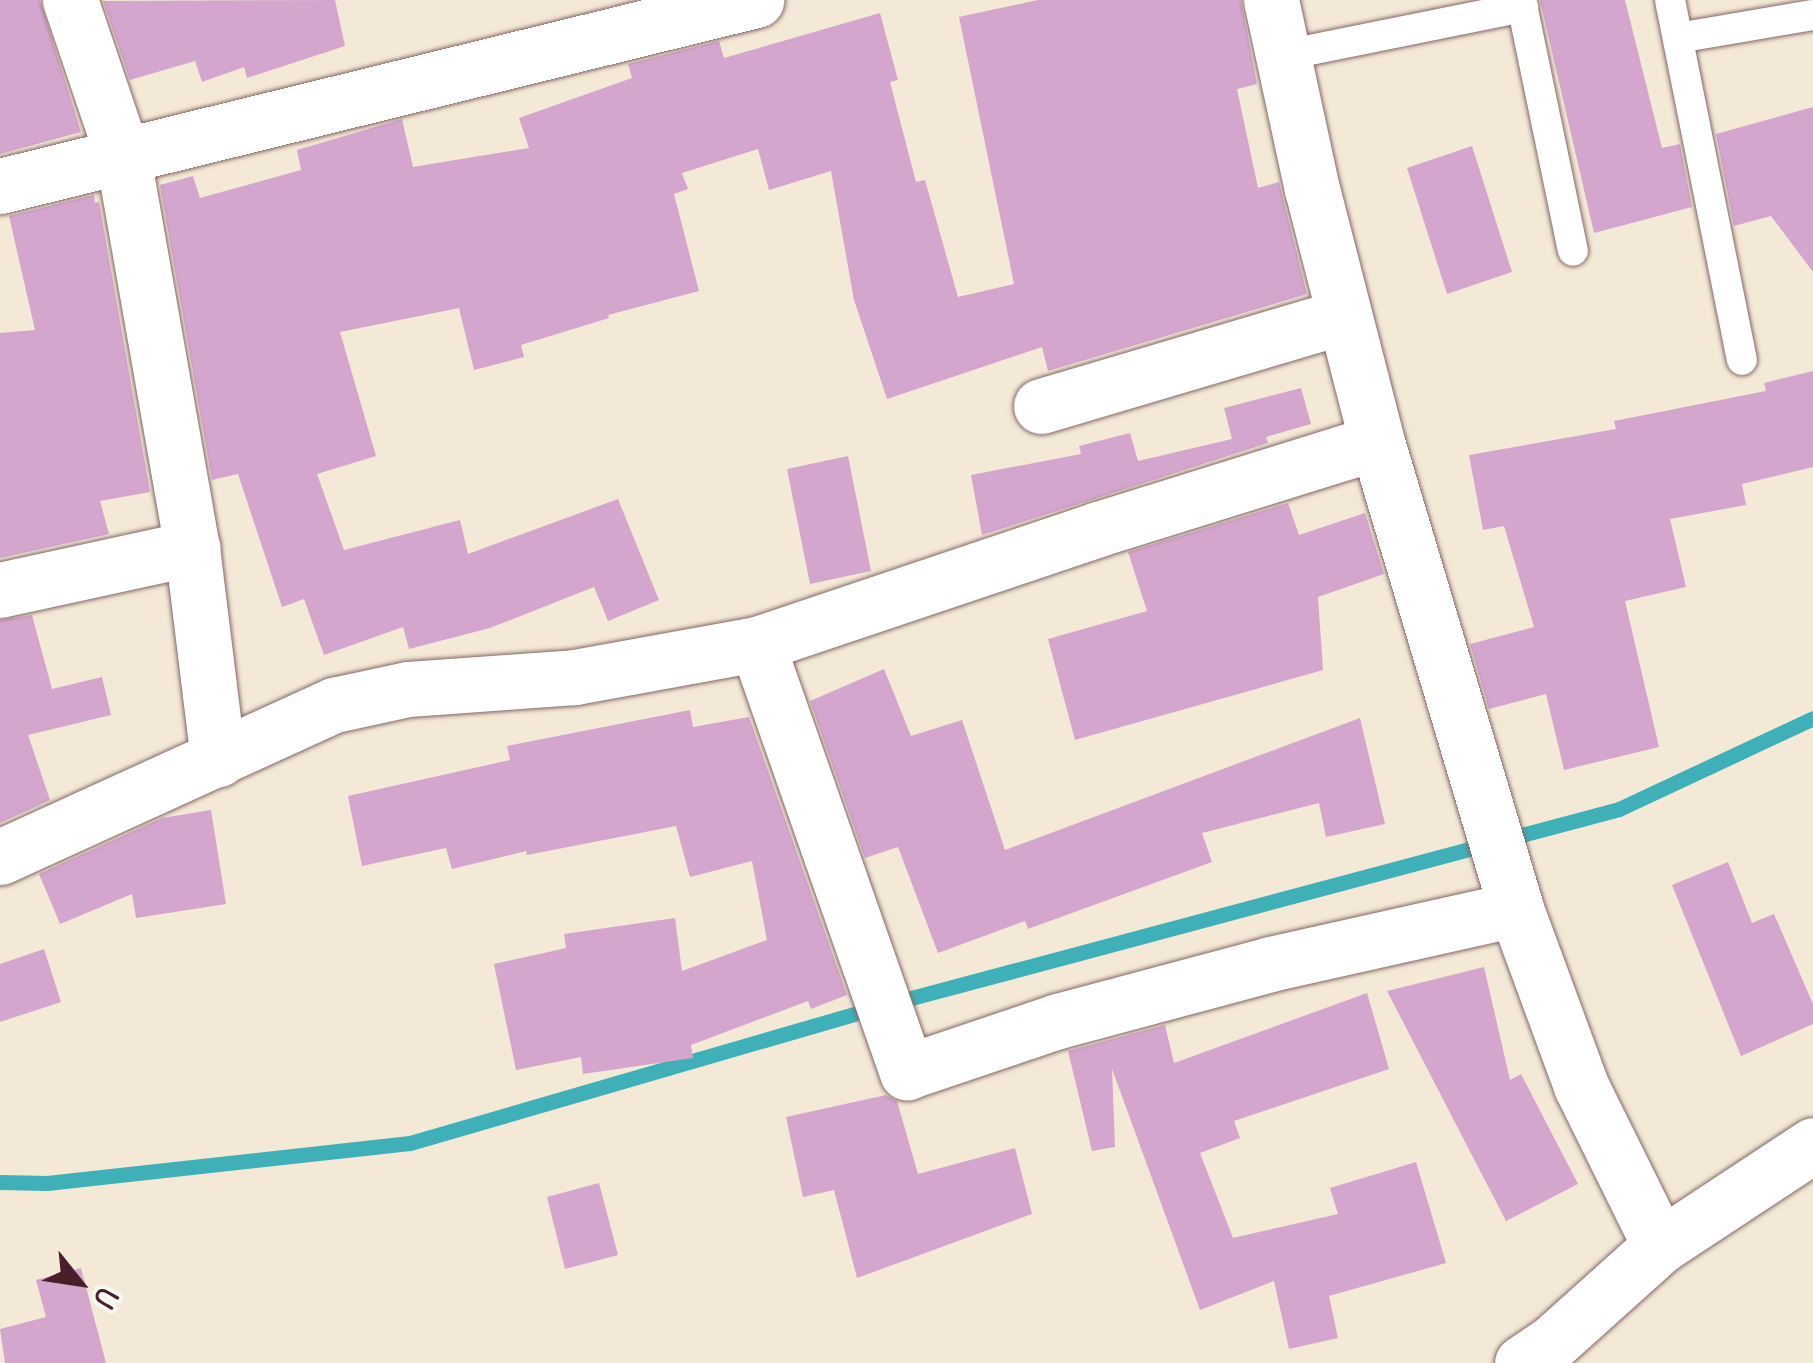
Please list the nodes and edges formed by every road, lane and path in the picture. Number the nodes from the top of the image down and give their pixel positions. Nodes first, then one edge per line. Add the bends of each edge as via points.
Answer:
1 (70, 0) edge
2 (756, 0) edge
3 (1271, 0) edge
4 (1670, 0) edge
5 (1522, 3) edge
6 (1813, 15) edge
7 (1678, 38) junction
8 (1285, 56) junction
9 (124, 157) junction
10 (0, 186) edge
11 (1573, 250) dead end
12 (1344, 316) junction
13 (1742, 360) dead end
14 (1041, 406) dead end
15 (1377, 442) junction
16 (192, 548) junction
17 (0, 590) edge
18 (757, 644) junction
19 (218, 759) junction
20 (0, 856) edge
21 (1512, 898) junction
22 (1813, 1144) edge
23 (1660, 1246) junction
24 (1541, 1356) edge

1 - 9 street
2 - 9 street
3 - 8 street
4 - 7 lane
5 - 8 lane
5 - 11 lane
6 - 7 lane
7 - 13 lane
8 - 12 street
9 - 10 street
9 - 16 street
12 - 14 street
12 - 15 street
15 - 18 street
15 - 21 street
16 - 17 street
16 - 19 street
18 - 19 street via 575,677 408,690 334,704
18 - 21 street via 906,1072 1058,1021
19 - 20 street
21 - 23 street via 1581,1086
22 - 23 street
23 - 24 street

